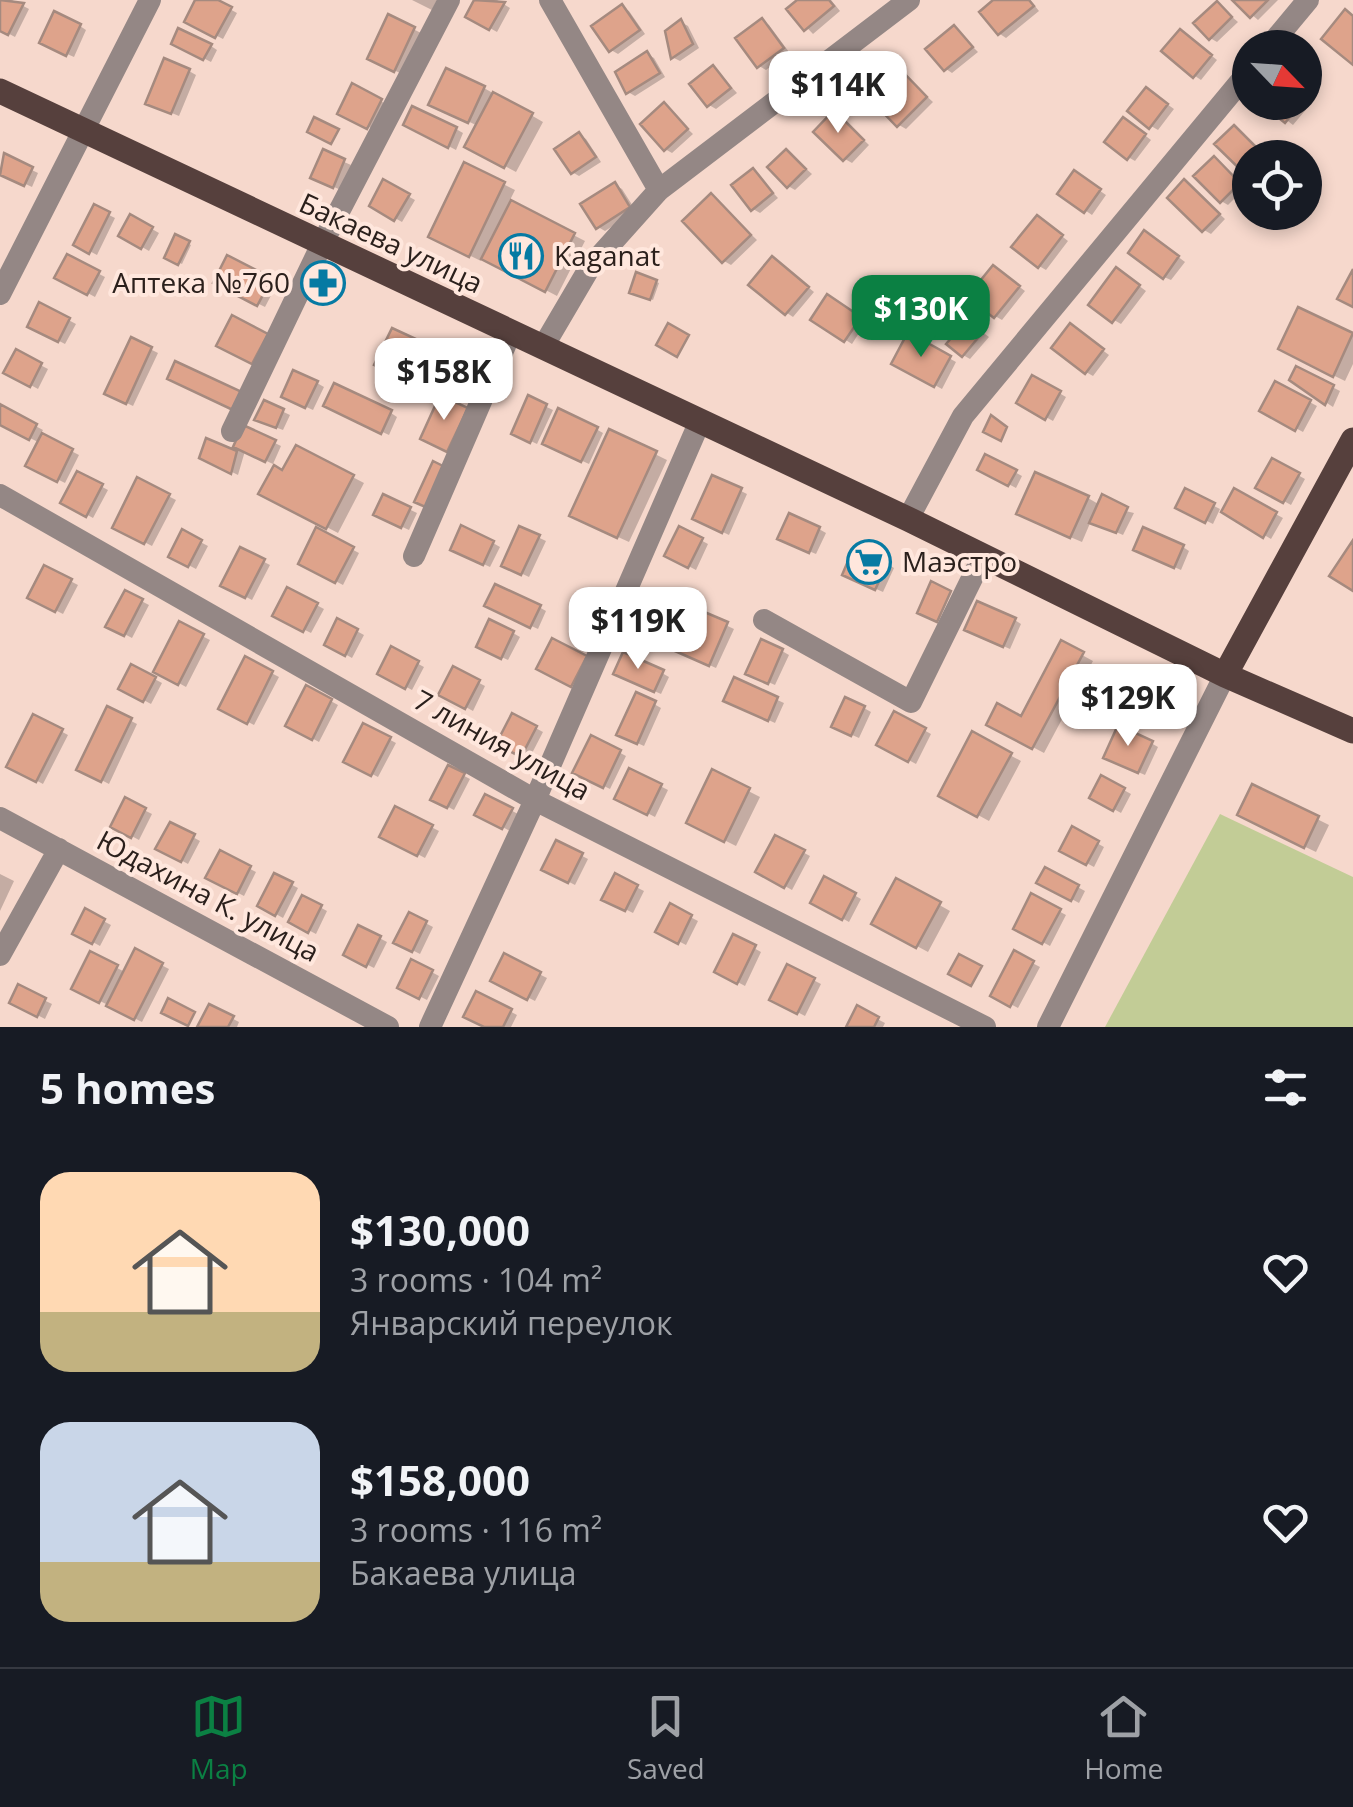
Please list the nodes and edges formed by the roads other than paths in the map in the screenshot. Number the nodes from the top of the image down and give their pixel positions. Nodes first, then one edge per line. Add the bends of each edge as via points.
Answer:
1 (150, 0) edge
2 (448, 0) edge
3 (550, 0) edge
4 (909, 0) edge
5 (1308, 0) edge
6 (1283, 30) edge
7 (0, 91) edge
8 (1232, 92) edge
9 (83, 131) junction
10 (659, 190) junction
11 (322, 244) junction
12 (0, 294) edge
13 (511, 332) junction
14 (543, 347) junction
15 (700, 421) junction
16 (232, 431) dead end
17 (1353, 440) edge
18 (0, 495) edge
19 (908, 519) junction
20 (414, 556) dead end
21 (983, 556) junction
22 (764, 620) dead end
23 (1226, 675) junction
24 (1353, 731) edge
25 (535, 800) junction
26 (0, 818) edge
27 (59, 849) junction
28 (0, 955) edge
29 (388, 1027) edge
30 (430, 1027) edge
31 (986, 1027) edge
32 (1048, 1027) edge

1 - 9 street
2 - 11 street
3 - 10 street
4 - 10 street
5 - 6 street
7 - 9 main road, Бакаева улица
8 - 19 street via 963,416
9 - 11 main road, Бакаева улица
9 - 12 street
10 - 14 street via 590,267
11 - 13 main road, Бакаева улица
11 - 16 street
13 - 14 main road, Бакаева улица
13 - 20 street
14 - 15 main road, Бакаева улица
15 - 19 main road, Бакаева улица
15 - 25 street
17 - 23 main road
18 - 25 street, 7 линия улица
19 - 21 main road, Бакаева улица
21 - 22 street via 911,702
21 - 23 main road, Бакаева улица
23 - 24 main road, Бакаева улица
23 - 32 street
25 - 30 street
25 - 31 street, 7 линия улица
26 - 27 street, Юдахина К. улица
27 - 28 street
27 - 29 street, Юдахина К. улица

